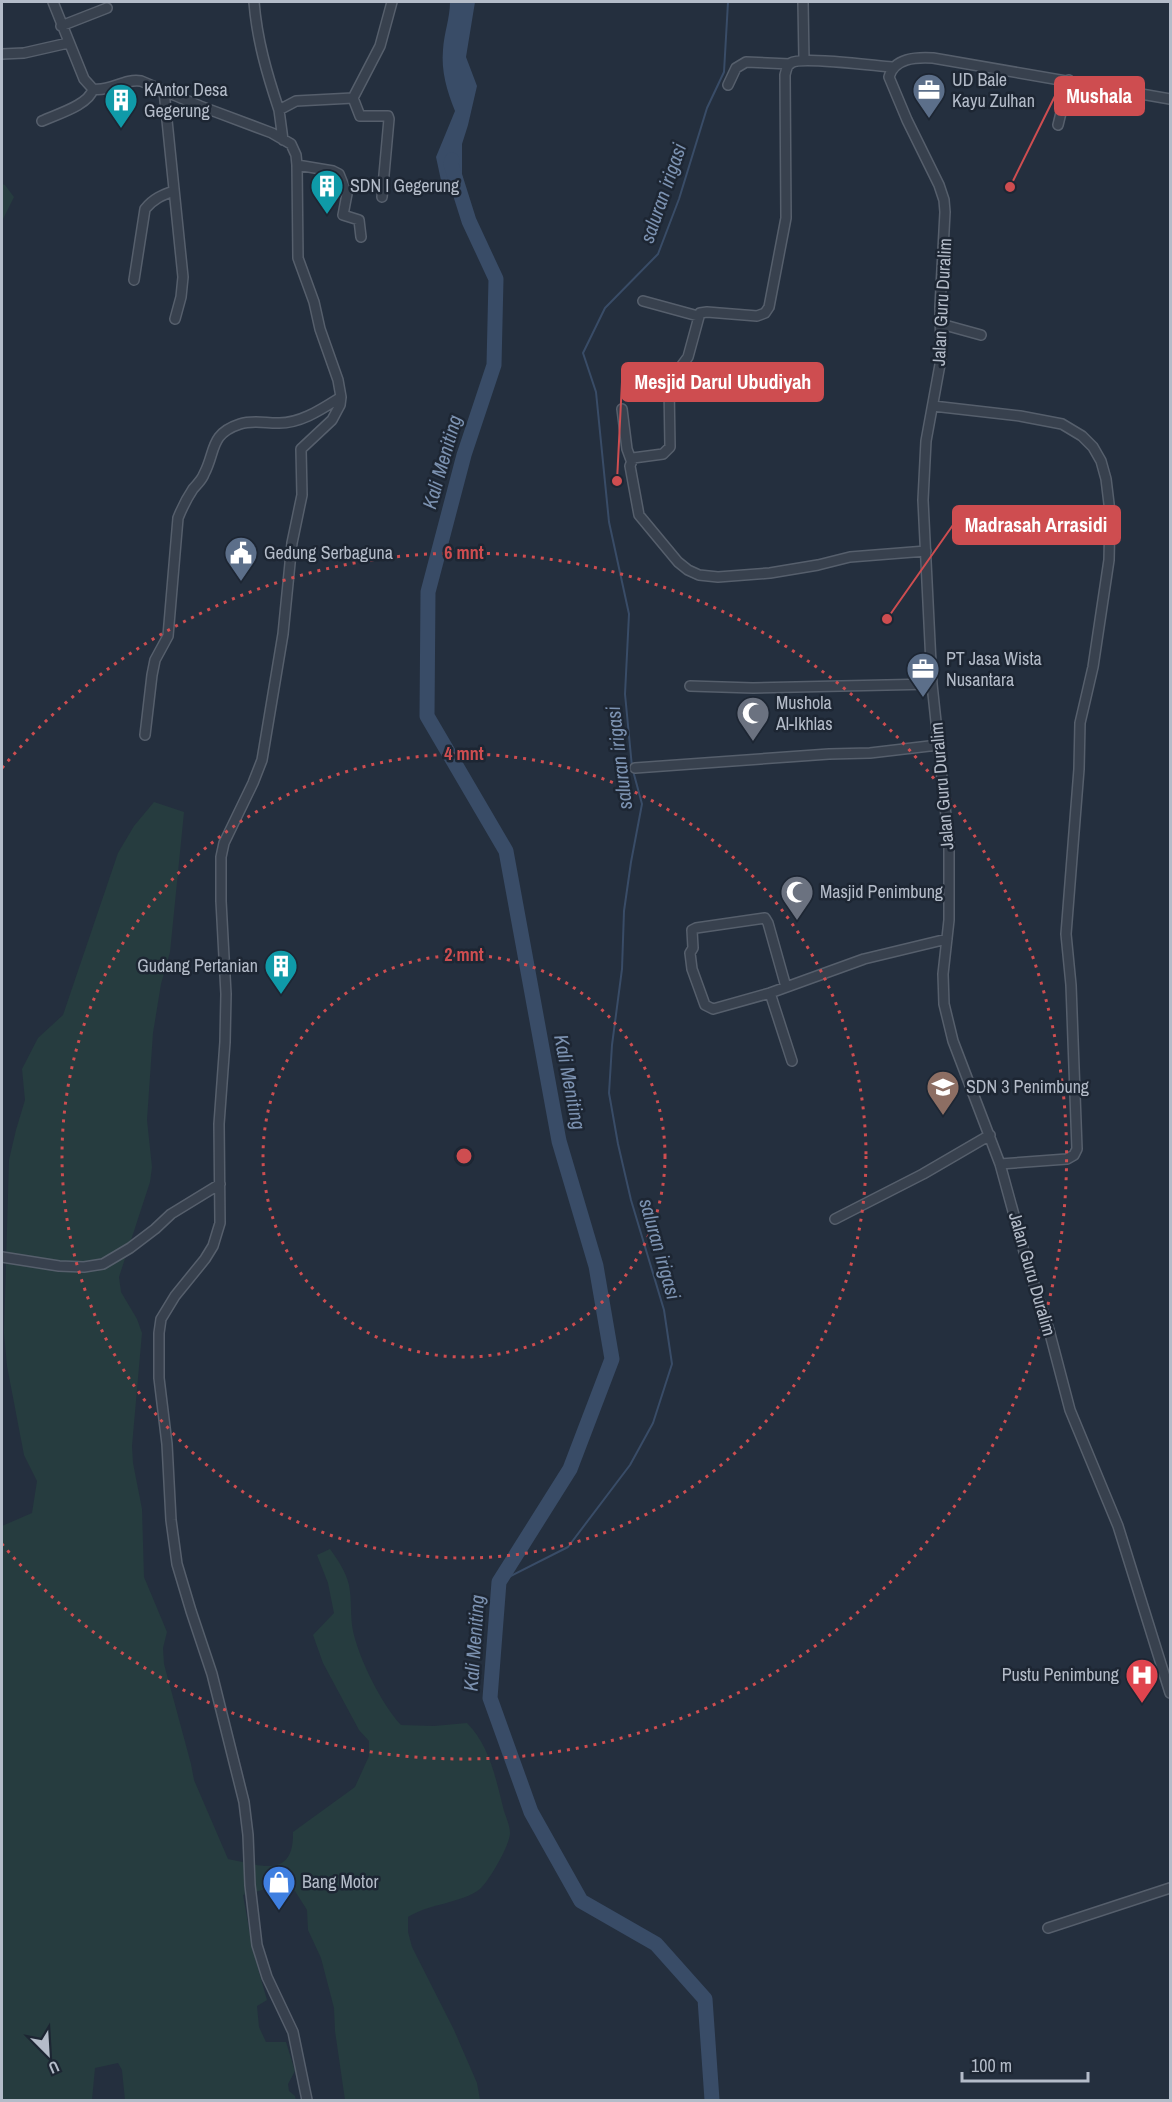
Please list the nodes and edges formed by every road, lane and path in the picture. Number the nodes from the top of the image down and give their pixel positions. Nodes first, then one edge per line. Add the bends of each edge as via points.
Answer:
1 (53, 2) edge
2 (254, 2) edge
3 (392, 2) edge
4 (803, 2) edge
5 (107, 8) dead end
6 (61, 26) junction
7 (68, 43) junction
8 (2, 54) edge
9 (804, 60) junction
10 (790, 63) junction
11 (892, 67) junction
12 (1069, 80) junction
13 (728, 85) dead end
14 (93, 89) junction
15 (164, 91) junction
16 (353, 98) junction
17 (1170, 99) edge
18 (279, 110) junction
19 (42, 121) dead end
20 (1058, 124) dead end
21 (283, 140) junction
22 (297, 165) junction
23 (174, 191) junction
24 (382, 197) dead end
25 (361, 237) dead end
26 (134, 280) dead end
27 (643, 301) dead end
28 (698, 316) junction
29 (175, 319) dead end
30 (941, 324) junction
31 (981, 335) dead end
32 (341, 397) junction
33 (933, 406) junction
34 (622, 409) dead end
35 (631, 460) junction
36 (926, 551) junction
37 (932, 684) junction
38 (690, 686) dead end
39 (145, 735) dead end
40 (938, 745) junction
41 (635, 768) dead end
42 (947, 939) junction
43 (786, 987) junction
44 (770, 993) junction
45 (792, 1061) dead end
46 (990, 1135) junction
47 (1000, 1164) junction
48 (220, 1184) junction
49 (835, 1219) dead end
50 (2, 1257) edge
51 (1170, 1694) edge
52 (1170, 1888) edge
53 (1048, 1928) dead end
54 (307, 2100) edge

1 - 6 street
2 - 18 street via 262,58
3 - 16 street via 380,46
4 - 9 street
5 - 6 street
6 - 7 street
7 - 8 street
7 - 14 street via 84,80
9 - 10 street
9 - 11 street
10 - 13 street via 746,62 736,68
10 - 28 street via 785,75 786,218 769,307 757,316 700,312
11 - 12 street via 906,60 933,58
11 - 30 street, Jalan Guru Duralim via 889,81 944,200
12 - 17 street
12 - 20 street
14 - 15 street via 104,90 133,80
14 - 19 street via 85,102
15 - 21 street
15 - 23 street
16 - 18 street via 296,101
16 - 24 street via 360,116 383,115 389,119
18 - 21 street
21 - 22 street via 291,144
22 - 25 street via 339,174 347,194 343,215 359,220
22 - 32 street via 298,258
23 - 26 street via 159,196 145,209
23 - 29 street via 183,277
27 - 28 street
28 - 35 street via 688,357 669,385 670,447 663,454
30 - 31 street
30 - 33 street, Jalan Guru Duralim via 941,359
32 - 39 street via 294,421 239,424 215,442 204,474 178,518 168,636 155,660
32 - 48 street via 332,420 301,449 301,501 262,760 220,857 226,994 219,1113
33 - 36 street, Jalan Guru Duralim via 925,454
33 - 47 street via 1054,421 1069,427 1088,441 1097,454 1110,501 1108,560 1093,667 1080,723 1066,934 1077,1149 1067,1159
34 - 35 street
35 - 36 street via 639,514 678,562 699,575 785,571 850,557
36 - 37 street, Jalan Guru Duralim
37 - 38 street
37 - 40 street, Jalan Guru Duralim
40 - 41 street
40 - 42 street, Jalan Guru Duralim via 949,844
42 - 43 street via 882,954
42 - 46 street, Jalan Guru Duralim via 943,989 946,1018
43 - 44 street
43 - 44 street via 765,918 692,930 691,961 708,1008
44 - 45 street
46 - 47 street, Jalan Guru Duralim
46 - 49 street
47 - 51 street, Jalan Guru Duralim via 1070,1410 1125,1545
48 - 50 street via 103,1264 37,1264
48 - 54 street via 220,1223 213,1246 161,1319 159,1378 171,1520 177,1564 212,1674 244,1803 257,1945 293,2032
52 - 53 street

